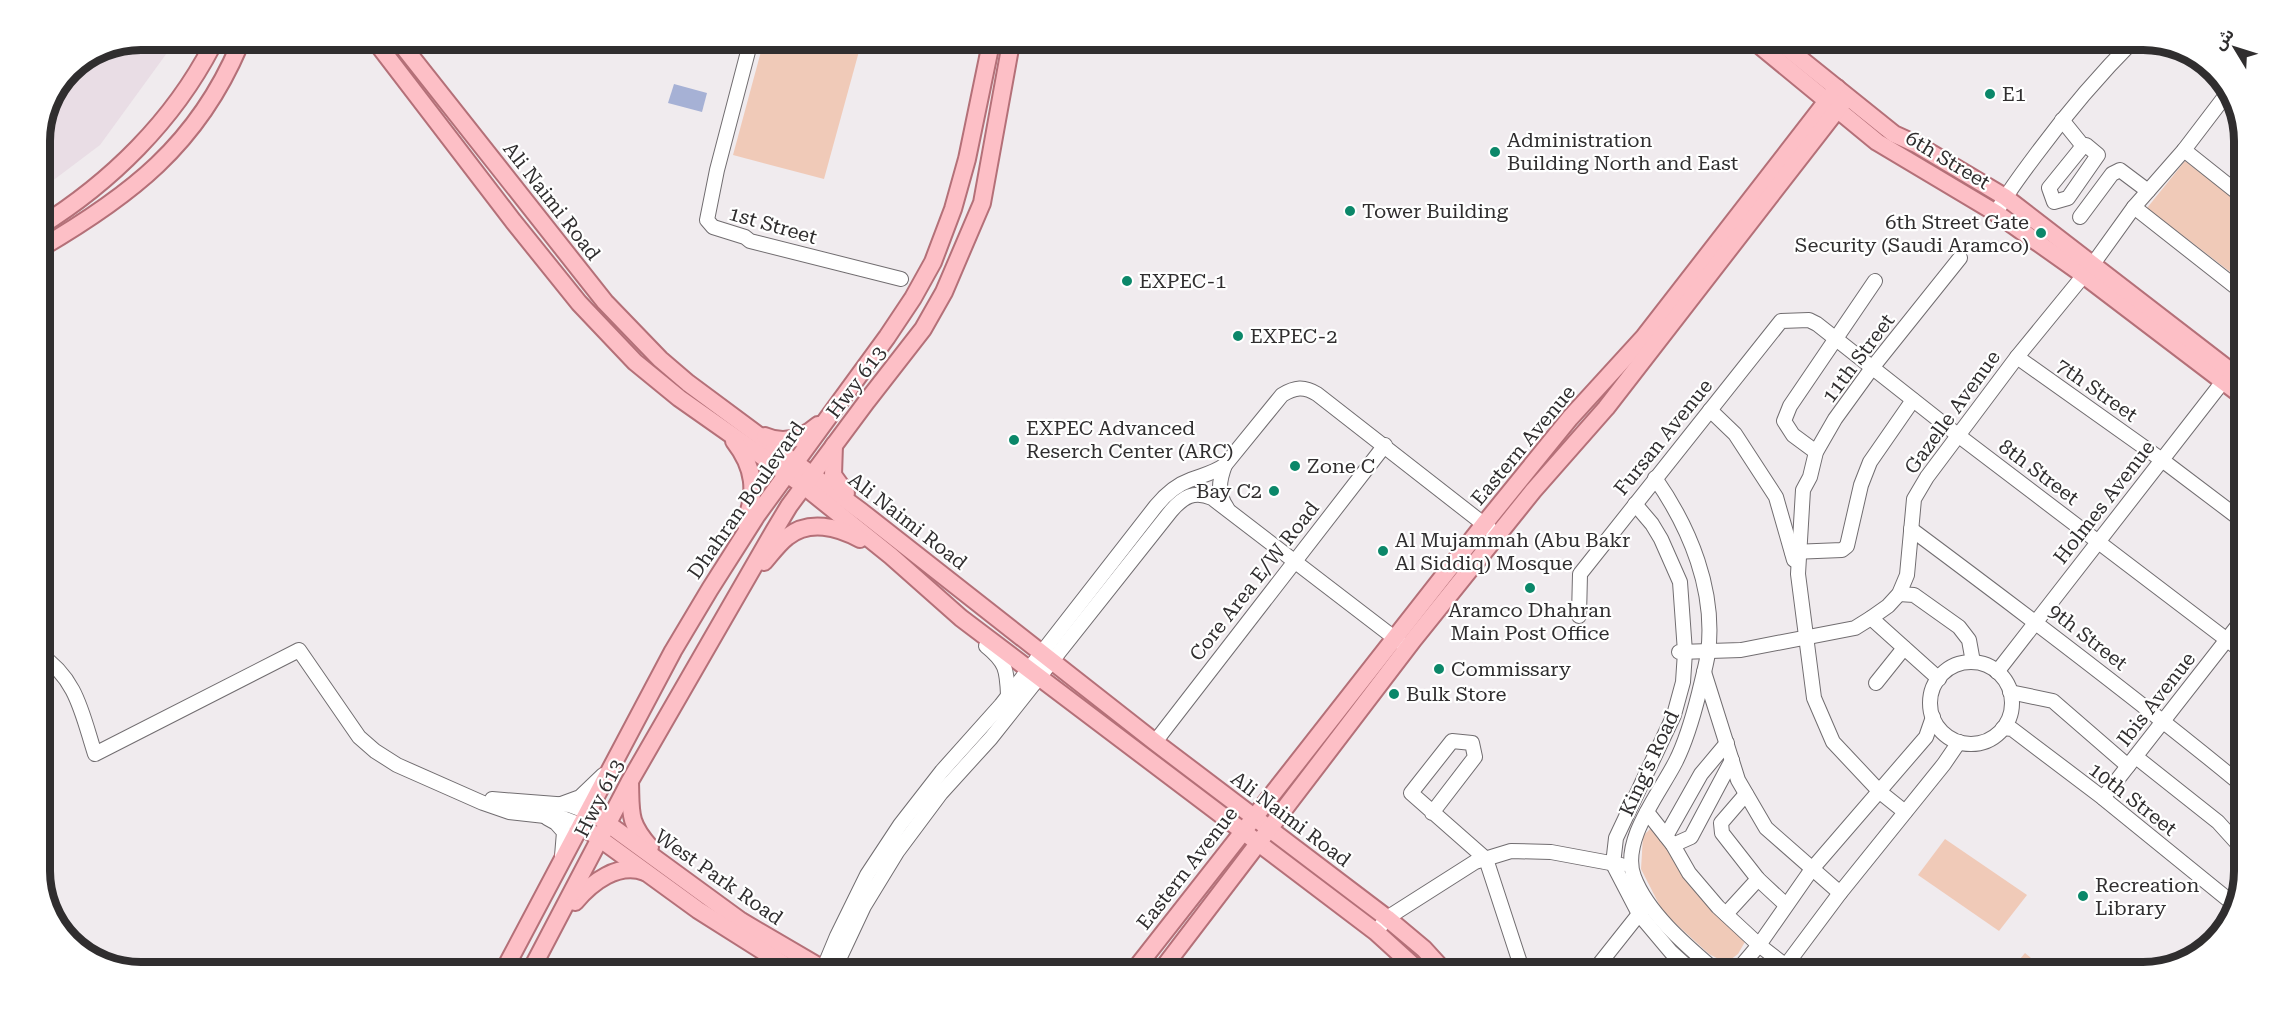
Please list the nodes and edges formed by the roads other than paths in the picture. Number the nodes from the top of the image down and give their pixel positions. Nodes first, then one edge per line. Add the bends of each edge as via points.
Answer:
1 (210, 50) edge
2 (237, 50) edge
3 (382, 50) edge
4 (406, 50) edge
5 (748, 50) edge
6 (990, 50) edge
7 (1010, 50) edge
8 (1767, 50) edge
9 (1787, 50) edge
10 (2124, 50) edge
11 (1837, 99) junction
12 (2224, 100) edge
13 (2062, 120) junction
14 (2083, 146) dead end
15 (2184, 150) junction
16 (2233, 189) edge
17 (2148, 191) junction
18 (2005, 197) junction
19 (2134, 207) junction
20 (1996, 213) junction
21 (2080, 217) dead end
22 (50, 220) edge
23 (50, 242) edge
24 (1960, 258) dead end
25 (2088, 270) junction
26 (901, 279) dead end
27 (1875, 281) dead end
28 (2233, 285) edge
29 (1817, 324) joint
30 (1835, 338) junction
31 (2017, 357) junction
32 (1872, 368) junction
33 (2232, 377) edge
34 (1913, 400) junction
35 (1710, 410) junction
36 (831, 415) junction
37 (722, 427) junction
38 (751, 430) junction
39 (1959, 436) junction
40 (834, 445) junction
41 (1385, 445) junction
42 (1816, 452) junction
43 (2162, 460) junction
44 (1225, 465) junction
45 (791, 468) junction
46 (1655, 478) junction
47 (809, 480) junction
48 (1803, 490) junction
49 (1776, 497) junction
50 (1635, 504) junction
51 (1229, 511) junction
52 (862, 512) junction
53 (2234, 514) edge
54 (1485, 523) junction
55 (1911, 529) junction
56 (2098, 542) junction
57 (1491, 543) junction
58 (733, 552) junction
59 (1796, 553) junction
60 (891, 556) junction
61 (1294, 561) junction
62 (741, 591) junction
63 (1899, 594) junction
64 (1579, 616) dead end
65 (961, 618) junction
66 (1871, 618) junction
67 (2036, 622) junction
68 (2234, 631) edge
69 (1806, 637) junction
70 (1394, 639) junction
71 (1414, 639) junction
72 (2227, 639) junction
73 (2234, 645) edge
74 (1904, 648) junction
75 (1708, 651) junction
76 (1682, 652) junction
77 (1047, 656) junction
78 (50, 661) edge
79 (1973, 662) junction
80 (1704, 672) junction
81 (1997, 672) junction
82 (1034, 673) junction
83 (1939, 679) junction
84 (1876, 683) dead end
85 (2010, 692) junction
86 (1008, 695) junction
87 (1933, 717) junction
88 (2164, 721) junction
89 (2003, 728) junction
90 (1155, 742) junction
91 (1959, 742) junction
92 (1727, 743) junction
93 (1732, 760) junction
94 (2132, 761) junction
95 (613, 765) junction
96 (1706, 768) junction
97 (1723, 777) junction
98 (2234, 778) edge
99 (1738, 780) junction
100 (630, 781) junction
101 (1880, 792) junction
102 (1746, 794) junction
103 (469, 796) junction
104 (2103, 798) junction
105 (557, 805) junction
106 (1647, 812) junction
107 (1905, 812) junction
108 (1432, 813) junction
109 (530, 814) junction
110 (584, 819) junction
111 (1248, 824) junction
112 (605, 831) junction
113 (1264, 836) junction
114 (2234, 840) edge
115 (1670, 841) junction
116 (1486, 859) junction
117 (1613, 864) junction
118 (1632, 865) junction
119 (560, 866) junction
120 (1812, 869) junction
121 (670, 870) junction
122 (651, 875) junction
123 (1758, 879) junction
124 (1840, 893) junction
125 (2228, 900) edge
126 (1648, 903) junction
127 (1786, 905) junction
128 (1639, 914) junction
129 (1726, 914) junction
130 (1388, 918) junction
131 (556, 923) junction
132 (1376, 932) junction
133 (1759, 945) junction
134 (508, 962) edge
135 (535, 962) edge
136 (780, 962) edge
137 (810, 962) edge
138 (829, 962) edge
139 (831, 962) edge
140 (1141, 962) edge
141 (1168, 962) edge
142 (1409, 962) edge
143 (1436, 962) edge
144 (1520, 962) edge
145 (1601, 962) edge
146 (1682, 962) edge
147 (1705, 962) edge
148 (1745, 962) edge
149 (1777, 962) edge
150 (1789, 962) edge

1 - 22 main road via 182,94 135,152
2 - 23 main road via 202,116 159,166 108,206
3 - 37 main road, Ali Naimi Road via 513,221 608,336 659,383
4 - 38 main road, Ali Naimi Road via 605,302 660,359
5 - 26 street, 1st Street via 707,220 713,227 750,241
6 - 36 main road, Dhahran Boulevard via 967,159 933,262 906,308
7 - 40 main road, Hwy 613 via 982,202 963,252 923,328
8 - 11 main road, 6th Street
9 - 11 main road, 6th Street
10 - 13 street
11 - 18 main road, 6th Street
11 - 20 main road, 6th Street via 1877,142
11 - 54 main road, Eastern Avenue via 1644,338 1570,418
11 - 57 main road, Eastern Avenue via 1612,400
12 - 15 street, Gazelle Avenue
13 - 14 street
13 - 18 street
15 - 16 street
15 - 17 street, Gazelle Avenue
17 - 19 street, Gazelle Avenue
17 - 21 street via 2120,170 2112,174
18 - 20 street
18 - 25 main road, 6th Street
19 - 25 street, Gazelle Avenue
19 - 28 street
20 - 25 main road, 6th Street
24 - 32 street, 11th Street
25 - 31 street, Gazelle Avenue
25 - 33 main road, 6th Street
27 - 30 street
29 - 30 street, 8th Street
29 - 35 street, Fursan Avenue via 1809,320 1781,321
30 - 32 street, 8th Street
30 - 42 street via 1784,421 1793,435
31 - 39 street, Gazelle Avenue
31 - 43 street, 7th Street
32 - 34 street, 8th Street
32 - 42 street, 11th Street
33 - 43 street, Holmes Avenue
34 - 39 street, 8th Street
34 - 59 street via 1870,462 1847,546 1842,550
35 - 46 street, Fursan Avenue
35 - 49 street, 11th Street via 1735,434
36 - 38 main road via 808,433 790,440 773,439
36 - 45 main road, Dhahran Boulevard
37 - 45 main road, Ali Naimi Road
37 - 58 main road via 749,464 754,488
38 - 45 main road, Ali Naimi Road
39 - 55 street, Gazelle Avenue via 1914,499
39 - 56 street, 8th Street
40 - 47 main road, Hwy 613
40 - 52 main road via 833,475
41 - 44 street via 1317,394 1295,388 1275,402
41 - 54 street
41 - 61 street, Core Area E/W Road
42 - 48 street, 11th Street
43 - 53 street, 7th Street
43 - 56 street, Holmes Avenue
44 - 51 street via 1219,485
44 - 77 street via 1166,495
45 - 47 main road, Ali Naimi Road
45 - 58 main road, Dhahran Boulevard
46 - 50 street, Fursan Avenue
46 - 75 street, King's Road via 1692,543 1708,617
47 - 52 main road, Ali Naimi Road
47 - 60 main road, Ali Naimi Road
47 - 62 main road, Hwy 613 via 774,531
48 - 49 street via 1792,497
48 - 59 street, 11th Street
49 - 59 street, 11th Street
50 - 64 street, Fursan Avenue via 1580,574
50 - 76 street, King's Road via 1661,539 1680,582
51 - 61 street
51 - 77 street via 1203,494 1183,498
52 - 77 main road, Ali Naimi Road
54 - 57 street via 1491,530
54 - 70 main road, Eastern Avenue
55 - 63 street, Gazelle Avenue via 1906,575
55 - 67 street, 9th Street
56 - 67 street, Holmes Avenue
56 - 72 street, 8th Street
57 - 71 main road, Eastern Avenue
58 - 95 main road, Dhahran Boulevard via 673,651
59 - 69 street, 11th Street
60 - 62 main road via 847,532 810,527 787,537
60 - 65 main road, Ali Naimi Road
61 - 70 street
61 - 90 street, Core Area E/W Road
62 - 100 main road, Hwy 613
63 - 66 street
63 - 79 street via 1914,595 1959,627 1969,640
65 - 82 main road, Ali Naimi Road
65 - 86 street via 973,636 999,656 1007,672
66 - 69 street via 1855,628
66 - 74 street
67 - 81 street, Holmes Avenue
67 - 88 street, 9th Street
68 - 72 street, Ibis Avenue
69 - 75 street via 1741,650
69 - 101 street, 11th Street via 1814,698 1833,742
70 - 71 street via 1403,644
70 - 111 main road, Eastern Avenue
71 - 113 main road, Eastern Avenue
72 - 73 street, 8th Street
72 - 88 street, Ibis Avenue
74 - 83 street
74 - 84 street
75 - 76 street
75 - 80 street, King's Road
76 - 117 street, King's Road via 1683,682 1674,715 1620,828
77 - 82 street
77 - 90 main road, Ali Naimi Road
78 - 103 street via 74,691 95,754 299,650 353,729 375,751 422,777
79 - 81 street
79 - 83 street via 1954,666
80 - 92 street
80 - 106 street, King's Road via 1691,728
81 - 85 street
82 - 86 street
82 - 111 main road, Ali Naimi Road
82 - 139 street via 991,738 941,793 897,852
83 - 87 street via 1932,695
85 - 89 street via 2011,711
85 - 94 street via 2054,700
86 - 138 street via 942,771 881,852 851,906
87 - 91 street via 1942,731
87 - 101 street via 1926,737
88 - 94 street, Ibis Avenue
88 - 98 street, 9th Street
89 - 91 street via 1982,742
89 - 104 street, 10th Street via 2012,729
90 - 111 main road, Ali Naimi Road
91 - 107 street
92 - 93 street
92 - 96 street
93 - 97 street
93 - 99 street
94 - 104 street, Ibis Avenue
94 - 114 street via 2218,822
95 - 105 street via 580,797
95 - 110 main road, Dhahran Boulevard
96 - 97 street
96 - 115 street
97 - 99 street
97 - 115 street via 1691,837
99 - 102 street
100 - 112 main road, Hwy 613
100 - 121 main road via 637,833
101 - 107 street, 11th Street
101 - 120 street
102 - 120 street via 1766,828
102 - 123 street via 1721,823 1722,833
103 - 105 street
103 - 109 street via 509,812
104 - 125 street, 10th Street
105 - 110 street via 569,805
106 - 115 street
106 - 118 street, King's Road via 1631,850
107 - 124 street
108 - 108 street via 1411,793 1452,741 1472,742 1475,757
108 - 116 street
109 - 110 street
109 - 119 street via 550,820 564,832
110 - 112 main road, West Park Road
110 - 119 main road, Dhahran Boulevard
111 - 113 main road, Ali Naimi Road
111 - 140 main road, Eastern Avenue
112 - 121 main road, West Park Road
112 - 122 main road, West Park Road
112 - 131 main road, Hwy 613
113 - 130 main road, Ali Naimi Road
113 - 132 main road, Ali Naimi Road
113 - 141 main road, Eastern Avenue
115 - 129 street via 1689,873
116 - 117 street via 1511,851 1551,852
116 - 130 street via 1429,889
116 - 144 street
117 - 118 street
117 - 128 street
118 - 126 street, King's Road via 1633,876
119 - 134 main road, Dhahran Boulevard
120 - 124 street
120 - 127 street
121 - 137 main road, West Park Road via 762,935
122 - 131 main road via 629,869 595,882
122 - 136 main road, West Park Road
123 - 127 street
123 - 129 street
124 - 150 street
126 - 128 street
126 - 147 street, King's Road
127 - 133 street
128 - 145 street
128 - 146 street
129 - 133 street
130 - 132 street
130 - 143 main road, Ali Naimi Road
131 - 135 main road, Hwy 613
132 - 142 main road, Ali Naimi Road
133 - 148 street
133 - 149 street

